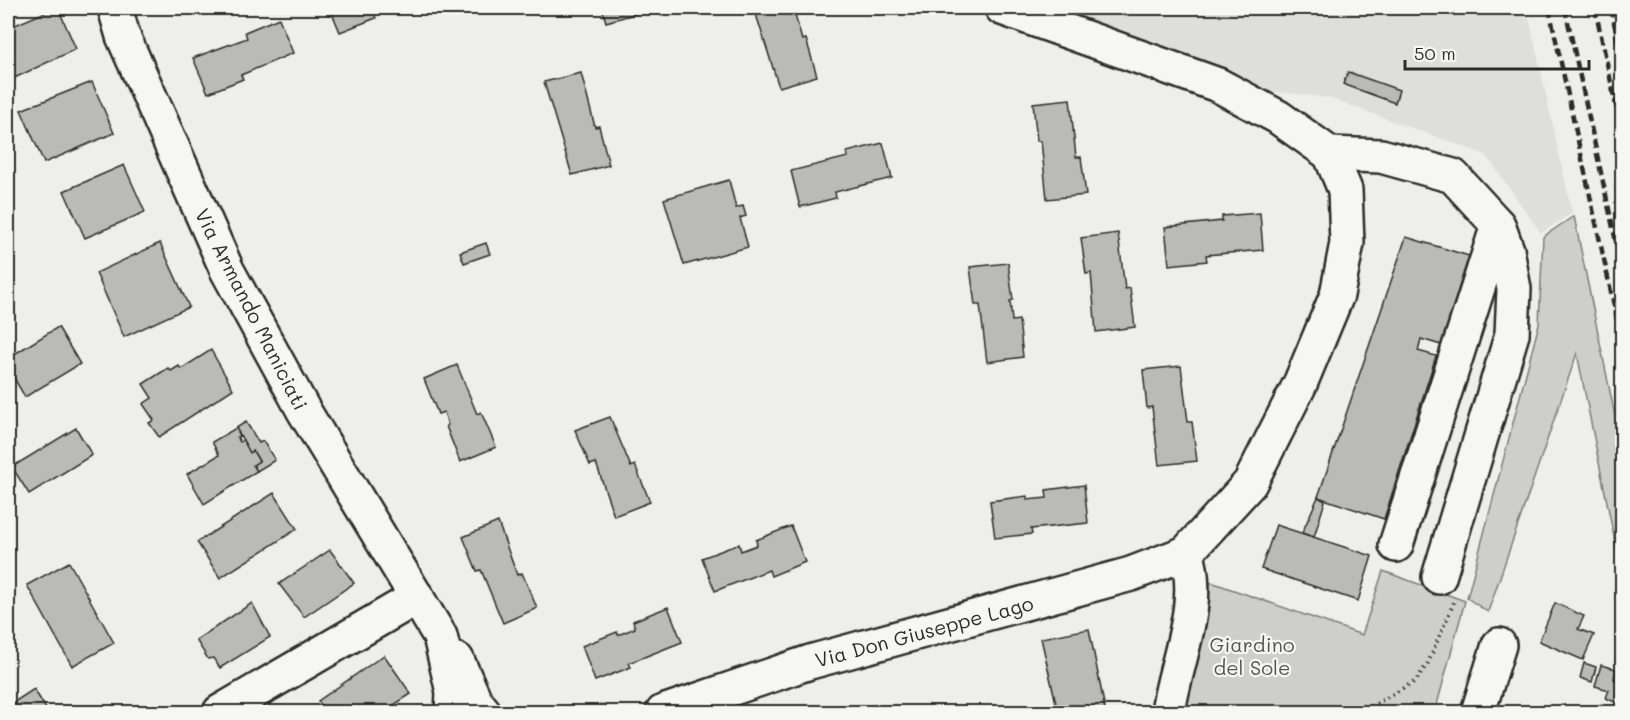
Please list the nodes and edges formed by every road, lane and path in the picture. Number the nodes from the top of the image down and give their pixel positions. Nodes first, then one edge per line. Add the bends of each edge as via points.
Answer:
1 (115, 8) edge
2 (1002, 8) edge
3 (1330, 154) junction
4 (1498, 225) junction
5 (1396, 545) dead end
6 (1186, 554) junction
7 (1439, 577) joint
8 (417, 597) junction
9 (440, 636) junction
10 (1499, 645) dead end
11 (220, 712) edge
12 (452, 712) edge
13 (484, 712) edge
14 (663, 712) edge
15 (1168, 712) edge
16 (1368, 712) edge
17 (1478, 712) edge

1 - 8 street, Via Armando Maniciati via 123,36 227,270 304,411
2 - 3 street via 1218,85 1278,117
3 - 4 street via 1381,156 1453,176
3 - 6 street via 1345,190 1347,243 1337,295 1300,384 1250,483
4 - 5 street
4 - 7 street via 1514,289 1512,334
6 - 14 street, Via Don Giuseppe Lago via 1131,574 810,662
6 - 15 street via 1193,591
7 - 16 path via 1458,584 1428,663 1416,681
8 - 9 street, Via Armando Maniciati
8 - 11 street
9 - 12 street, Via Armando Maniciati via 453,692
9 - 13 street, Via Armando Maniciati
10 - 17 street

